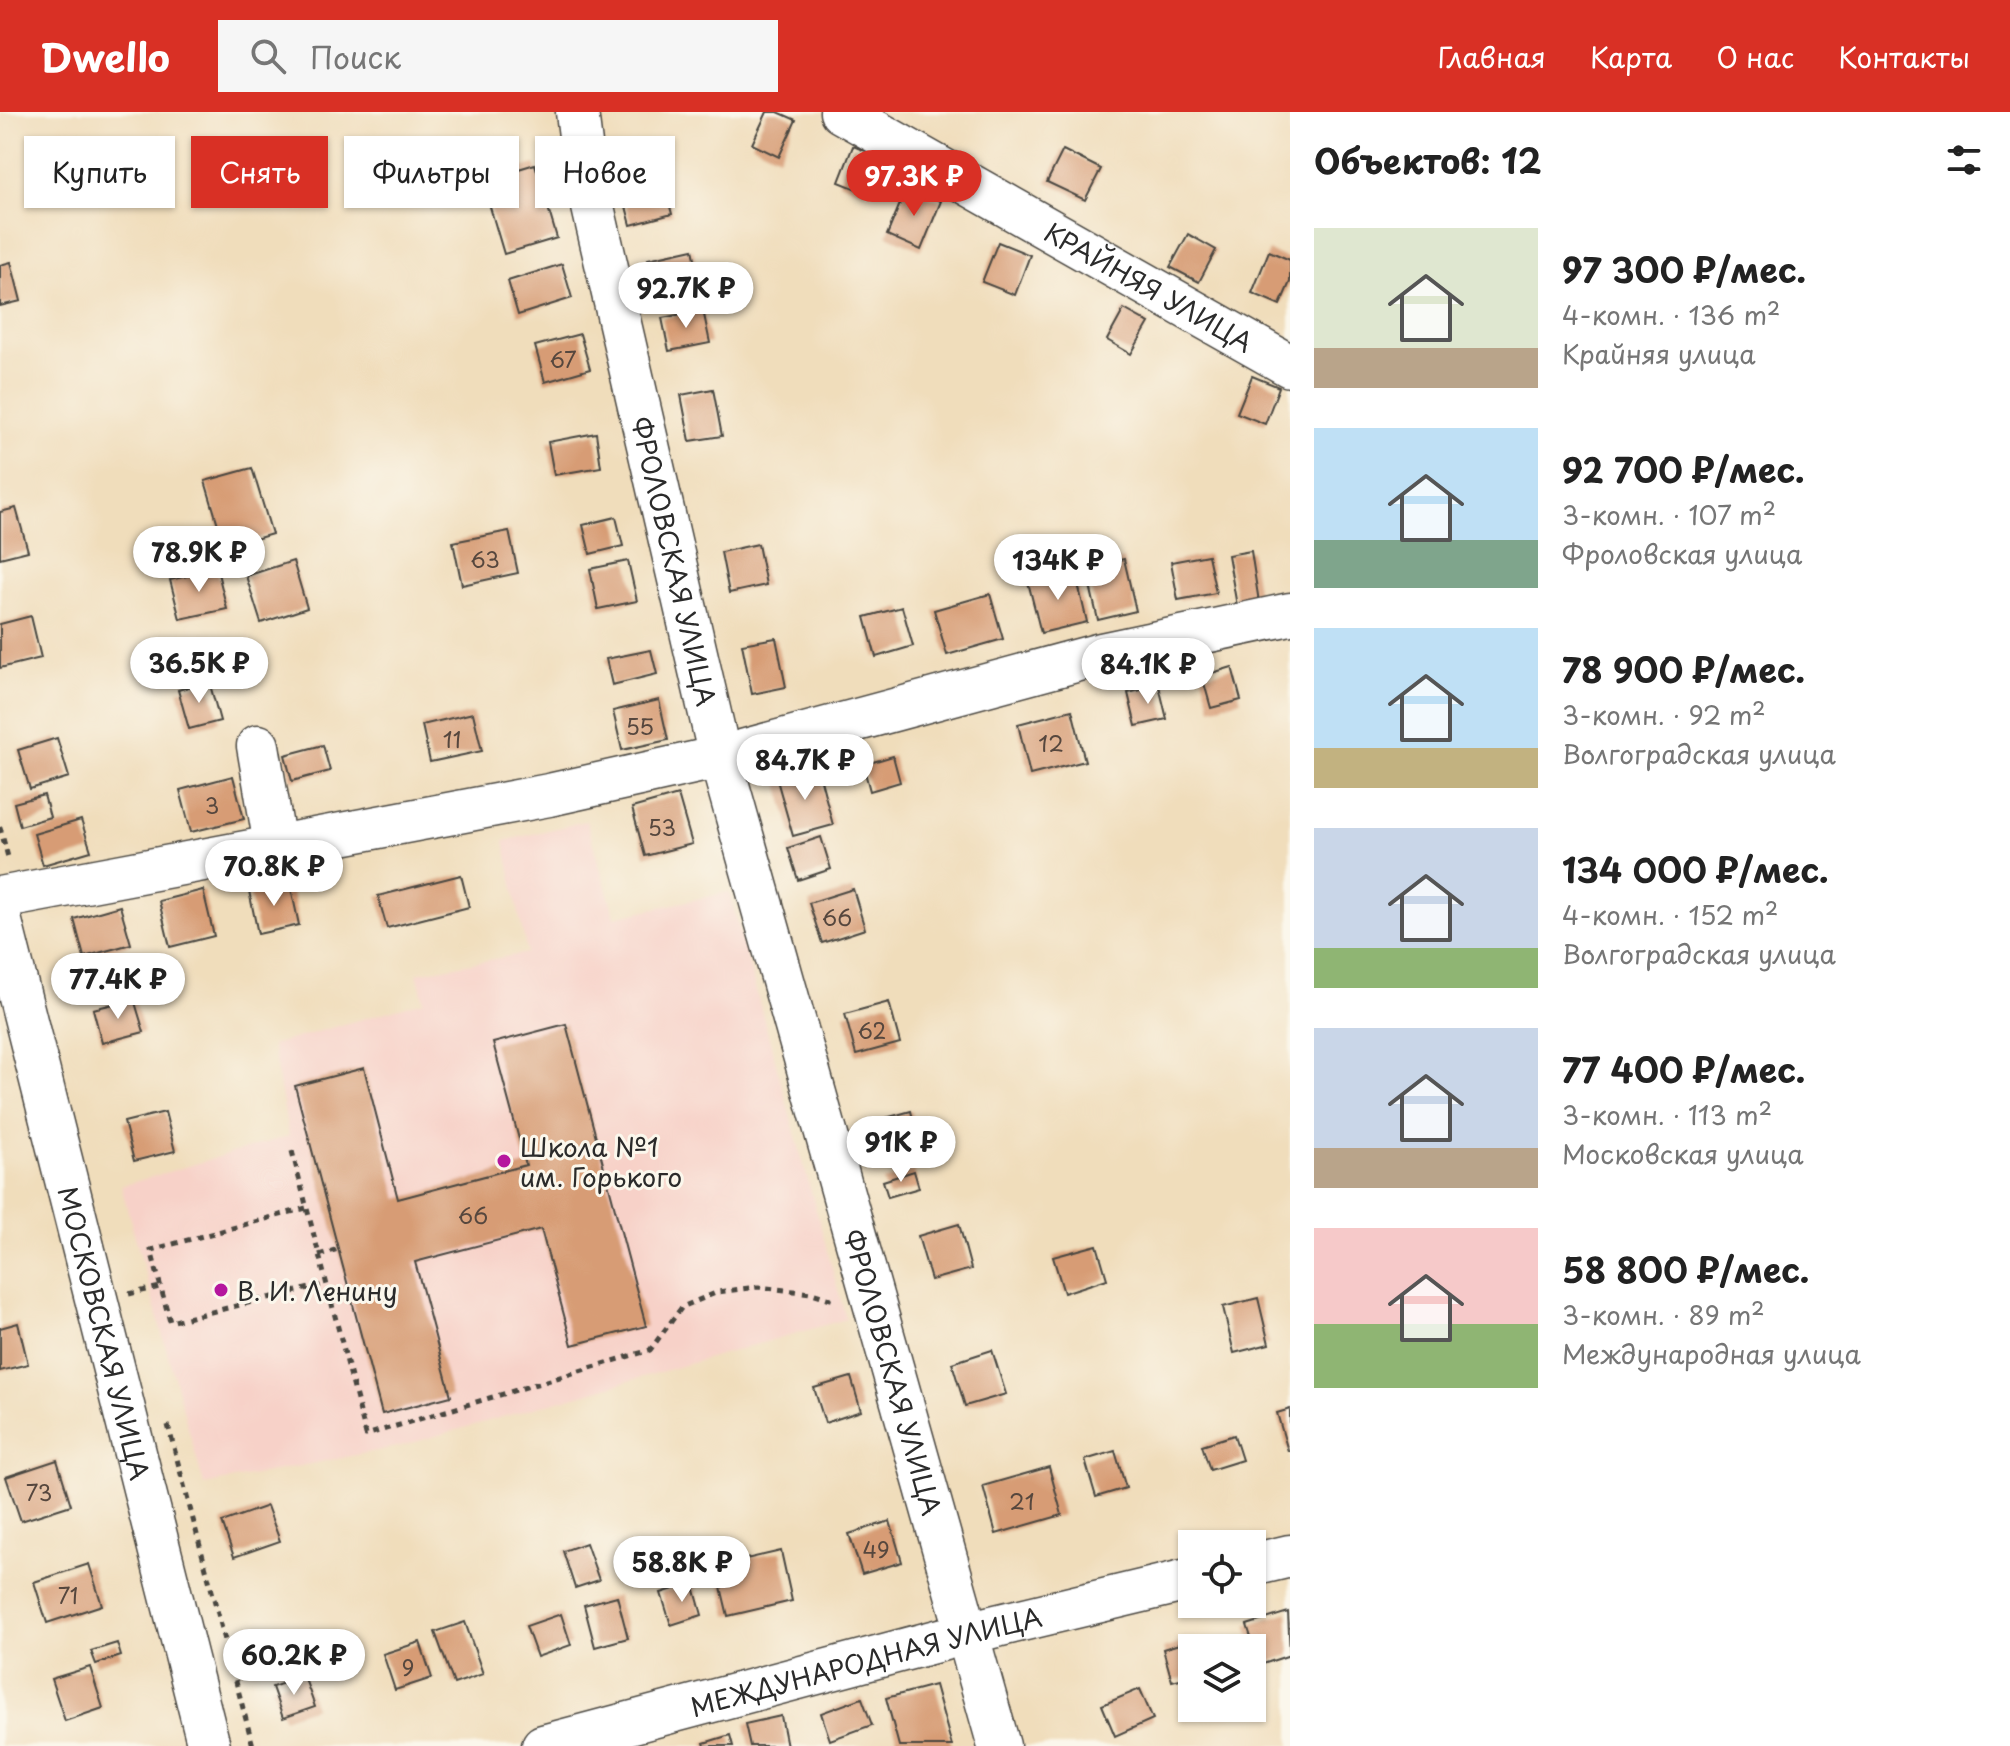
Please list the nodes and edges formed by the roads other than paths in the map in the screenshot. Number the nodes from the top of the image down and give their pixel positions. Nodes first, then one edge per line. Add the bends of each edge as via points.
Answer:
1 (577, 112) edge
2 (841, 112) edge
3 (1290, 366) edge
4 (1290, 614) edge
5 (258, 746) dead end
6 (720, 757) junction
7 (275, 845) junction
8 (0, 898) edge
9 (0, 918) edge
10 (1290, 1556) edge
11 (1266, 1562) edge
12 (1178, 1582) edge
13 (967, 1633) junction
14 (209, 1746) edge
15 (543, 1746) edge
16 (999, 1746) edge

1 - 6 street, ФРОЛОВСКАЯ УЛИЦА via 584,168
2 - 3 street, КРАЙНЯЯ УЛИЦА
4 - 6 street via 1101,654
5 - 7 street
6 - 7 street via 549,795
6 - 13 street, ФРОЛОВСКАЯ УЛИЦА
7 - 8 street
9 - 14 street, МОСКОВСКАЯ УЛИЦА
10 - 11 street
12 - 13 street, МЕЖДУНАРОДНАЯ УЛИЦА
13 - 15 street, МЕЖДУНАРОДНАЯ УЛИЦА
13 - 16 street, ФРОЛОВСКАЯ УЛИЦА

